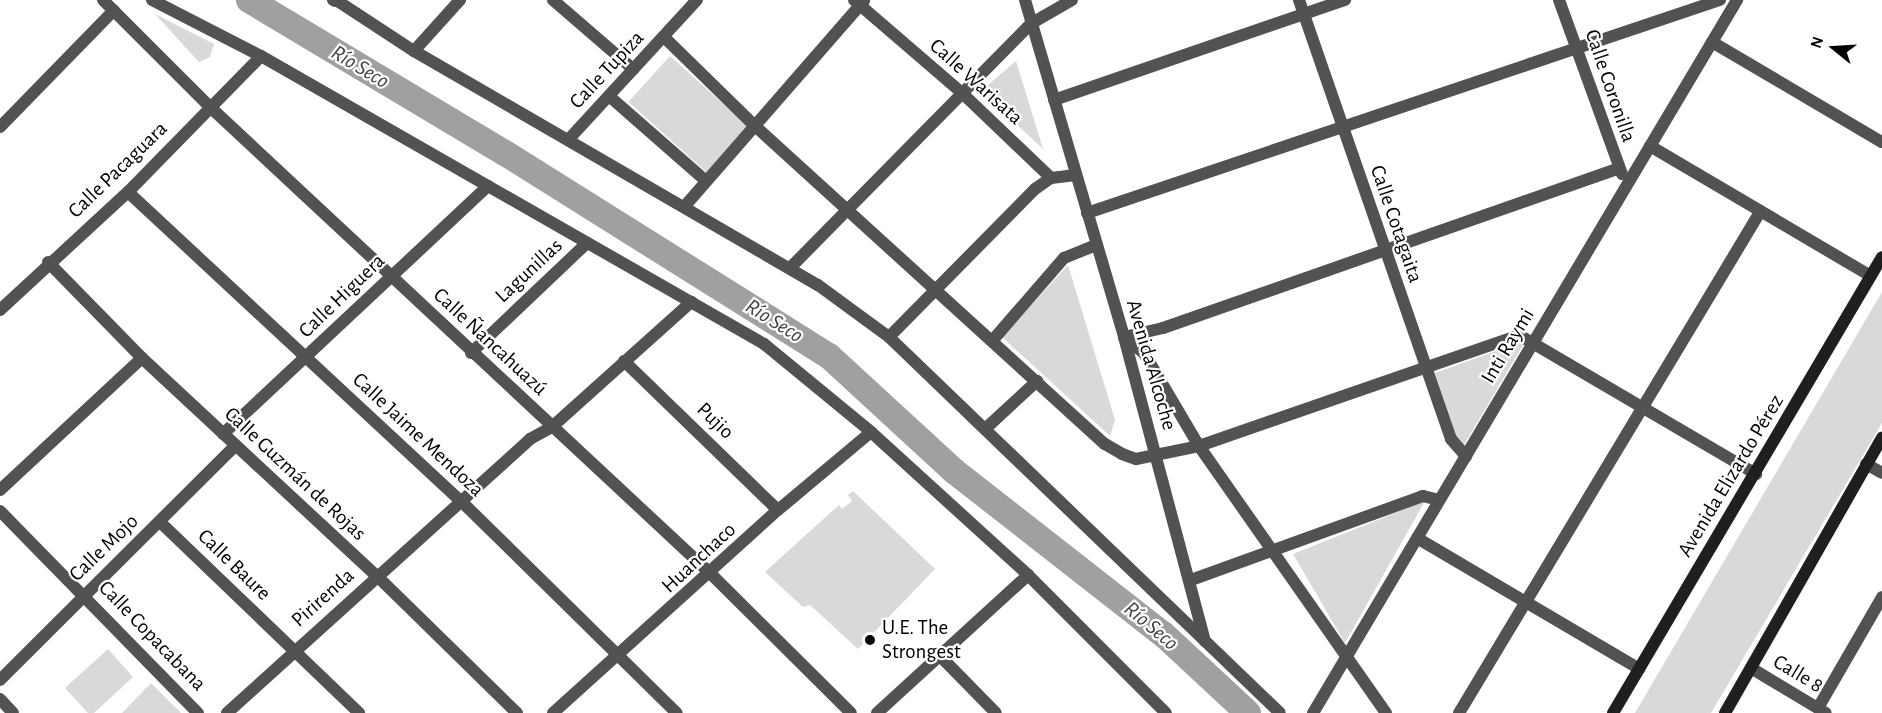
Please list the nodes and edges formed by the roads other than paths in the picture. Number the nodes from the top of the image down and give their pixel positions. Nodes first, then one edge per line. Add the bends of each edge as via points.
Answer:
1 (103, 0) edge
2 (152, 0) edge
3 (335, 0) edge
4 (460, 0) edge
5 (553, 0) edge
6 (697, 0) edge
7 (1025, 0) edge
8 (1072, 0) edge
9 (1299, 0) edge
10 (1345, 0) edge
11 (1560, 0) edge
12 (1720, 0) edge
13 (1732, 1) edge
14 (859, 2) edge
15 (114, 10) junction
16 (1304, 14) junction
17 (1032, 23) junction
18 (664, 37) junction
19 (1712, 42) junction
20 (414, 51) junction
21 (1577, 51) junction
22 (261, 56) junction
23 (633, 69) junction
24 (961, 92) junction
25 (609, 96) junction
26 (1054, 100) junction
27 (209, 106) junction
28 (754, 125) junction
29 (0, 127) edge
30 (1343, 130) junction
31 (569, 139) junction
32 (1882, 142) edge
33 (1650, 146) junction
34 (1617, 168) junction
35 (1076, 175) junction
36 (1051, 178) junction
37 (1629, 181) junction
38 (706, 182) junction
39 (488, 186) junction
40 (128, 192) junction
41 (684, 207) junction
42 (849, 207) junction
43 (1760, 212) junction
44 (1087, 213) junction
45 (587, 243) junction
46 (1096, 245) junction
47 (1384, 249) junction
48 (1882, 257) edge
49 (48, 262) junction
50 (790, 268) junction
51 (390, 275) junction
52 (1870, 276) junction
53 (936, 291) junction
54 (690, 302) junction
55 (0, 310) edge
56 (889, 337) junction
57 (1124, 337) junction
58 (992, 341) junction
59 (1534, 341) junction
60 (471, 352) junction
61 (142, 358) junction
62 (306, 359) junction
63 (624, 361) junction
64 (1425, 367) junction
65 (1037, 381) junction
66 (1643, 405) junction
67 (553, 426) junction
68 (985, 429) junction
69 (871, 432) junction
70 (223, 435) junction
71 (1882, 438) edge
72 (235, 446) junction
73 (1199, 446) junction
74 (1466, 456) junction
75 (1156, 457) junction
76 (1866, 464) junction
77 (1882, 473) edge
78 (1756, 474) junction
79 (0, 490) edge
80 (1439, 500) junction
81 (462, 502) junction
82 (778, 510) junction
83 (0, 511) edge
84 (159, 522) junction
85 (1417, 538) junction
86 (1274, 550) junction
87 (711, 574) junction
88 (1028, 575) junction
89 (377, 576) junction
90 (1191, 580) junction
91 (84, 594) junction
92 (1882, 597) edge
93 (1525, 605) junction
94 (1205, 641) junction
95 (294, 650) junction
96 (619, 656) junction
97 (1347, 656) junction
98 (941, 657) junction
99 (1750, 668) junction
100 (1639, 669) junction
101 (0, 680) edge
102 (0, 699) edge
103 (1822, 710) edge
104 (13, 713) edge
105 (198, 713) edge
106 (227, 713) edge
107 (359, 713) edge
108 (517, 713) edge
109 (553, 713) edge
110 (677, 713) edge
111 (851, 713) edge
112 (878, 713) edge
113 (996, 713) edge
114 (1166, 713) edge
115 (1280, 713) edge
116 (1313, 713) edge
117 (1386, 713) edge
118 (1459, 713) edge
119 (1613, 713) edge
120 (1725, 713) edge

1 - 15 street, Calle Ñancahuazú
2 - 22 street
3 - 20 street
4 - 20 street
5 - 23 street
6 - 18 street, Calle Tupiza
7 - 17 street, Avenida Alcoche
8 - 17 street
9 - 16 street, Calle Cotagaita
10 - 16 street
11 - 21 street, Calle Coronilla
12 - 21 street
13 - 19 street, Inti Raymi
14 - 24 street, Calle Warisata
14 - 28 street
15 - 27 street, Calle Ñancahuazú
15 - 29 street
16 - 26 street
16 - 30 street, Calle Cotagaita
17 - 24 street
17 - 26 street, Avenida Alcoche
18 - 23 street, Calle Tupiza
18 - 28 street
19 - 32 street
19 - 33 street, Inti Raymi
20 - 31 street
21 - 30 street
21 - 34 street, Calle Coronilla
22 - 27 street, Calle Pacaguara
22 - 39 street
23 - 25 street, Calle Tupiza
24 - 36 street, Calle Warisata
24 - 42 street
25 - 31 street, Calle Tupiza
25 - 38 street
26 - 35 street, Avenida Alcoche
27 - 40 street, Calle Pacaguara
27 - 51 street, Calle Ñancahuazú
28 - 38 street
28 - 42 street
30 - 44 street
30 - 47 street, Calle Cotagaita
31 - 41 street
33 - 37 street, Inti Raymi
33 - 43 street
34 - 37 street, Calle Coronilla
34 - 47 street
35 - 36 street
35 - 44 street, Avenida Alcoche
36 - 53 street via 1035,189
37 - 59 street, Inti Raymi
38 - 41 street
39 - 45 street
39 - 51 street, Calle Higuera
40 - 49 street, Calle Pacaguara
40 - 62 street, Calle Jaime Mendoza
41 - 50 street
42 - 50 street
42 - 53 street
43 - 52 street
43 - 66 street
44 - 46 street, Avenida Alcoche
45 - 54 street
45 - 60 street, Lagunillas
46 - 57 street, Avenida Alcoche
46 - 58 street via 1064,258
47 - 57 street via 1163,328
47 - 64 street, Calle Cotagaita
48 - 52 main road, Avenida Elizardo Pérez
49 - 55 street, Calle Pacaguara
49 - 61 street, Calle Guzmán de Rojas
50 - 56 street
51 - 60 street, Calle Ñancahuazú
51 - 62 street, Calle Higuera
52 - 78 main road, Avenida Elizardo Pérez
53 - 56 street
53 - 58 street
54 - 63 street, Pirirenda
54 - 69 street via 764,344
56 - 68 street
57 - 73 street via 1144,353
57 - 75 street, Avenida Alcoche
58 - 65 street
59 - 64 street via 1519,335
59 - 66 street
59 - 74 street, Inti Raymi
60 - 67 street, Calle Ñancahuazú
61 - 70 street, Calle Guzmán de Rojas
61 - 79 street
62 - 70 street, Calle Higuera
62 - 81 street, Calle Jaime Mendoza
63 - 67 street, Pirirenda
63 - 82 street, Pujio
64 - 73 street
64 - 74 street, Calle Cotagaita via 1455,447
65 - 68 street
65 - 75 street via 1105,444 1136,459
66 - 78 street
66 - 93 street
67 - 81 street, Pirirenda via 530,439
67 - 87 street, Calle Ñancahuazú
68 - 94 street
69 - 82 street, Huanchaco
69 - 88 street
70 - 72 street, Calle Guzmán de Rojas
71 - 76 main road
72 - 84 street, Calle Mojo
72 - 89 street, Calle Guzmán de Rojas
73 - 75 street
73 - 86 street
74 - 80 street, Inti Raymi
75 - 90 street, Avenida Alcoche
76 - 77 street
76 - 99 main road
78 - 100 main road, Avenida Elizardo Pérez
80 - 85 street, Inti Raymi
80 - 86 street via 1423,496
81 - 89 street, Pirirenda
81 - 96 street, Calle Jaime Mendoza
82 - 87 street, Huanchaco
83 - 91 street, Calle Copacabana
84 - 91 street, Calle Mojo
84 - 95 street, Calle Baure
85 - 93 street
85 - 97 street, Inti Raymi
86 - 90 street
86 - 97 street
87 - 96 street, Huanchaco
87 - 111 street, Calle Ñancahuazú
88 - 98 street
88 - 114 street
89 - 95 street, Pirirenda
89 - 108 street, Calle Guzmán de Rojas
90 - 94 street, Avenida Alcoche
91 - 101 street, Calle Mojo
91 - 105 street, Calle Copacabana
92 - 103 street
93 - 100 street
93 - 118 street
94 - 115 street
95 - 106 street, Pirirenda
95 - 107 street, Calle Baure
96 - 109 street, Huanchaco
96 - 110 street, Calle Jaime Mendoza
97 - 116 street, Inti Raymi
97 - 117 street
98 - 112 street
98 - 113 street
99 - 103 street, Calle 8
99 - 120 main road
100 - 119 main road, Avenida Elizardo Pérez
102 - 104 street

